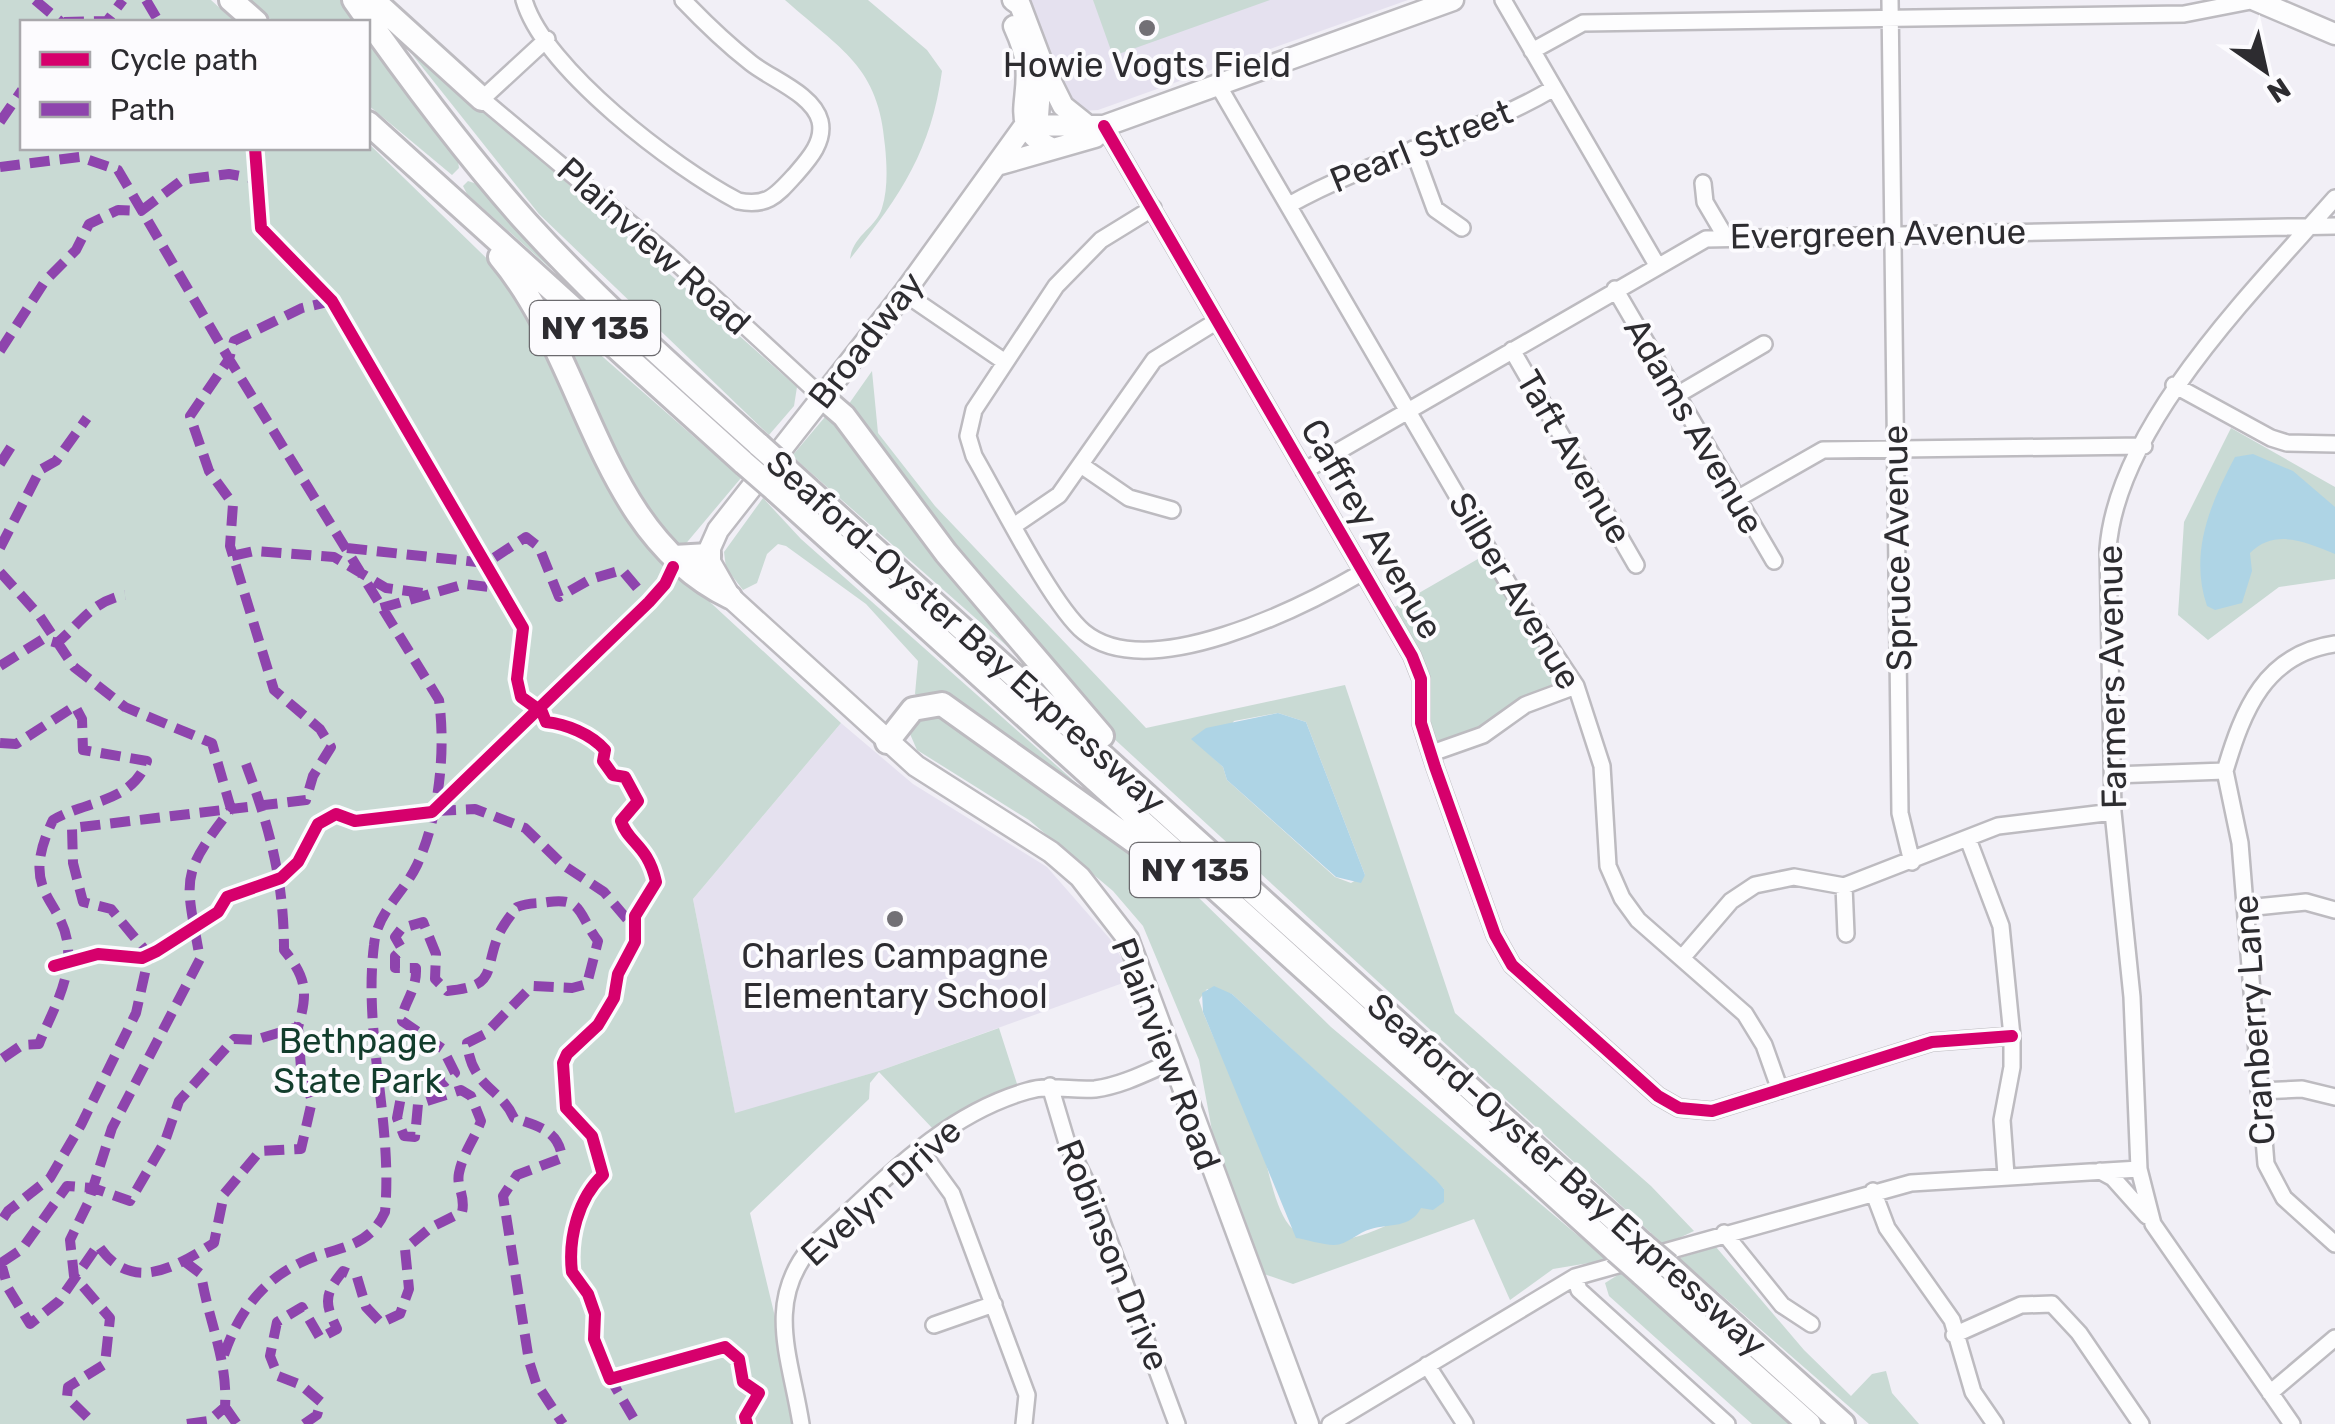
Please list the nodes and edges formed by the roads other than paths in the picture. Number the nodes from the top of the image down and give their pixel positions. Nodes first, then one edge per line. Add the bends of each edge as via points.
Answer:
1 (231, 0) edge
2 (373, 0) edge
3 (524, 0) edge
4 (683, 0) edge
5 (1011, 0) edge
6 (1453, 0) edge
7 (1502, 0) edge
8 (1890, 0) edge
9 (2256, 0) edge
10 (1890, 18) junction
11 (254, 20) edge
12 (370, 22) edge
13 (2335, 34) edge
14 (547, 39) junction
15 (1532, 51) junction
16 (1042, 63) junction
17 (1218, 85) junction
18 (1554, 88) junction
19 (482, 98) junction
20 (370, 124) edge
21 (1025, 126) junction
22 (1096, 126) junction
23 (1051, 148) junction
24 (1413, 149) junction
25 (997, 165) junction
26 (1703, 183) dead end
27 (446, 193) junction
28 (2335, 198) edge
29 (1288, 204) junction
30 (1152, 208) junction
31 (2310, 226) junction
32 (2335, 226) edge
33 (1462, 228) dead end
34 (1893, 233) junction
35 (1724, 236) junction
36 (1656, 265) junction
37 (1616, 289) junction
38 (904, 293) junction
39 (1217, 321) junction
40 (1764, 344) dead end
41 (1512, 350) junction
42 (1005, 362) junction
43 (2174, 385) junction
44 (1677, 395) junction
45 (822, 397) junction
46 (1408, 410) junction
47 (2335, 444) edge
48 (2144, 446) junction
49 (1896, 449) junction
50 (751, 454) junction
51 (1081, 465) junction
52 (1304, 470) junction
53 (781, 480) junction
54 (1736, 499) junction
55 (1172, 510) dead end
56 (1015, 525) junction
57 (709, 555) junction
58 (674, 557) junction
59 (1774, 561) dead end
60 (1636, 565) dead end
61 (1363, 572) junction
62 (730, 597) junction
63 (2335, 644) edge
64 (1576, 686) junction
65 (887, 742) junction
66 (1432, 753) junction
67 (2225, 771) junction
68 (2113, 775) junction
69 (2113, 812) junction
70 (1180, 825) junction
71 (1968, 840) junction
72 (1912, 862) junction
73 (1844, 886) junction
74 (2246, 908) junction
75 (2335, 910) edge
76 (1846, 934) dead end
77 (1280, 946) junction
78 (1682, 958) junction
79 (2012, 1036) junction
80 (1175, 1060) junction
81 (1050, 1086) junction
82 (1780, 1090) junction
83 (2260, 1091) junction
84 (2335, 1097) edge
85 (920, 1150) junction
86 (2139, 1169) junction
87 (2100, 1171) junction
88 (2006, 1175) junction
89 (1873, 1191) junction
90 (2153, 1224) junction
91 (1724, 1233) junction
92 (2335, 1244) edge
93 (1574, 1277) junction
94 (994, 1304) junction
95 (1810, 1324) dead end
96 (934, 1325) dead end
97 (1954, 1335) junction
98 (2335, 1338) edge
99 (1427, 1364) junction
100 (2270, 1393) junction
101 (801, 1424) edge
102 (1024, 1424) edge
103 (1177, 1424) edge
104 (1308, 1424) edge
105 (1330, 1424) edge
106 (1465, 1424) edge
107 (1727, 1424) edge
108 (1809, 1424) edge
109 (1843, 1424) edge
110 (1995, 1424) edge
111 (2141, 1424) edge
112 (2292, 1424) edge

1 - 11 highway
2 - 19 highway
3 - 14 street
4 - 14 street via 819,118 815,149 770,200 738,201 660,152
5 - 16 main road, Broadway via 1020,5
5 - 21 main road, Broadway via 1027,66
6 - 17 main road
7 - 15 street
8 - 10 street, Spruce Avenue
9 - 10 street via 2184,14
9 - 13 main road
10 - 15 street via 1584,23
10 - 34 street, Spruce Avenue
12 - 50 highway, Seaford-Oyster Bay Expressway / NY 135 via 529,224
14 - 19 street
15 - 18 street
16 - 21 main road, Broadway via 1038,116
16 - 22 main road via 1062,106
17 - 22 main road
17 - 29 street, Silber Avenue
18 - 24 street, Pearl Street via 1504,117
18 - 36 street
19 - 45 street, Plainview Road
20 - 27 highway, Seaford-Oyster Bay Expressway / NY 135
21 - 22 main road
21 - 23 main road via 1032,139
21 - 25 main road, Broadway
22 - 23 main road via 1094,137
22 - 30 street, Caffrey Avenue
23 - 25 main road
24 - 29 street, Pearl Street via 1342,174
24 - 33 street via 1435,208
25 - 38 main road, Broadway
26 - 35 street via 1705,202
27 - 50 highway, Seaford-Oyster Bay Expressway / NY 135
27 - 58 highway via 534,301 628,501
28 - 31 street, Farmers Avenue
29 - 46 street, Silber Avenue
30 - 39 street, Caffrey Avenue
30 - 42 street via 1078,260
31 - 32 street, Evergreen Avenue
31 - 34 street, Evergreen Avenue
31 - 43 street, Farmers Avenue
34 - 35 street, Evergreen Avenue
34 - 49 street, Spruce Avenue
35 - 36 street, Evergreen Avenue
36 - 37 street, Evergreen Avenue
37 - 41 street, Evergreen Avenue
37 - 44 street, Adams Avenue
38 - 42 street
38 - 45 main road, Broadway
39 - 51 street via 1154,360
39 - 52 street, Caffrey Avenue
40 - 44 street
41 - 46 street, Evergreen Avenue
41 - 60 street, Taft Avenue
42 - 56 street via 974,410 968,436
43 - 47 street via 2271,438
43 - 48 street, Farmers Avenue
44 - 54 street, Adams Avenue
45 - 57 main road, Broadway via 718,530
45 - 70 highway via 844,416 1054,683
46 - 52 street, Evergreen Avenue
46 - 64 street, Silber Avenue
48 - 49 street
48 - 68 street, Farmers Avenue via 2109,530
49 - 54 street via 1817,451
49 - 72 street, Spruce Avenue via 1900,813
50 - 53 highway, Seaford-Oyster Bay Expressway / NY 135, bridge
51 - 55 street via 1129,498
51 - 56 street via 1059,494
52 - 61 street, Caffrey Avenue
53 - 70 highway, Seaford-Oyster Bay Expressway / NY 135
53 - 77 highway, Seaford-Oyster Bay Expressway / NY 135
54 - 59 street, Adams Avenue
56 - 61 street via 1075,623 1097,642 1130,651 1264,624
57 - 58 highway
57 - 62 main road, Plainview Road
58 - 62 highway via 697,581
61 - 66 street, Caffrey Avenue via 1419,671 1421,722
62 - 65 main road, Plainview Road
63 - 67 street via 2298,653 2271,672 2243,717
64 - 66 street via 1526,705 1483,735
64 - 78 street, Silber Avenue via 1602,766 1603,834 1613,881 1638,920
65 - 77 highway via 913,709 934,703 948,708
65 - 80 main road, Plainview Road via 1080,877 1128,938
66 - 82 street, Caffrey Avenue via 1495,936 1530,986 1679,1108 1712,1111
67 - 68 street
67 - 74 street, Cranberry Lane
68 - 69 street, Farmers Avenue
69 - 71 street via 2010,823
69 - 86 street, Farmers Avenue via 2132,998
70 - 109 highway, Seaford-Oyster Bay Expressway / NY 135, bridge
71 - 72 street
71 - 79 street via 2001,926
72 - 73 street
73 - 76 street
73 - 78 street via 1794,877 1755,885 1731,901
74 - 75 street via 2306,902
74 - 83 street, Cranberry Lane
77 - 108 highway, Seaford-Oyster Bay Expressway / NY 135, bridge
78 - 82 street, Silber Avenue via 1745,1014
79 - 82 street, Caffrey Avenue via 1932,1042
79 - 88 street via 2002,1120
80 - 81 street, Evelyn Drive via 1100,1088
80 - 104 main road, Plainview Road
81 - 85 street, Evelyn Drive via 969,1114
81 - 103 street, Robinson Drive
83 - 84 street via 2302,1089
83 - 92 street, Cranberry Lane via 2262,1146 2273,1182
85 - 94 street via 952,1194
85 - 101 street, Evelyn Drive via 810,1247 790,1276 783,1323
86 - 87 street
86 - 90 street, Farmers Avenue
87 - 88 street
87 - 90 street
88 - 89 street
89 - 91 street
89 - 97 street via 1887,1228 1943,1304
90 - 100 street
91 - 93 street
91 - 95 street via 1782,1305
93 - 99 street
93 - 107 street via 1579,1290
94 - 96 street
94 - 102 street via 1027,1394
97 - 110 street via 1974,1392
97 - 111 street via 2020,1304 2052,1304
98 - 100 street
99 - 105 street
99 - 106 street
100 - 112 street

